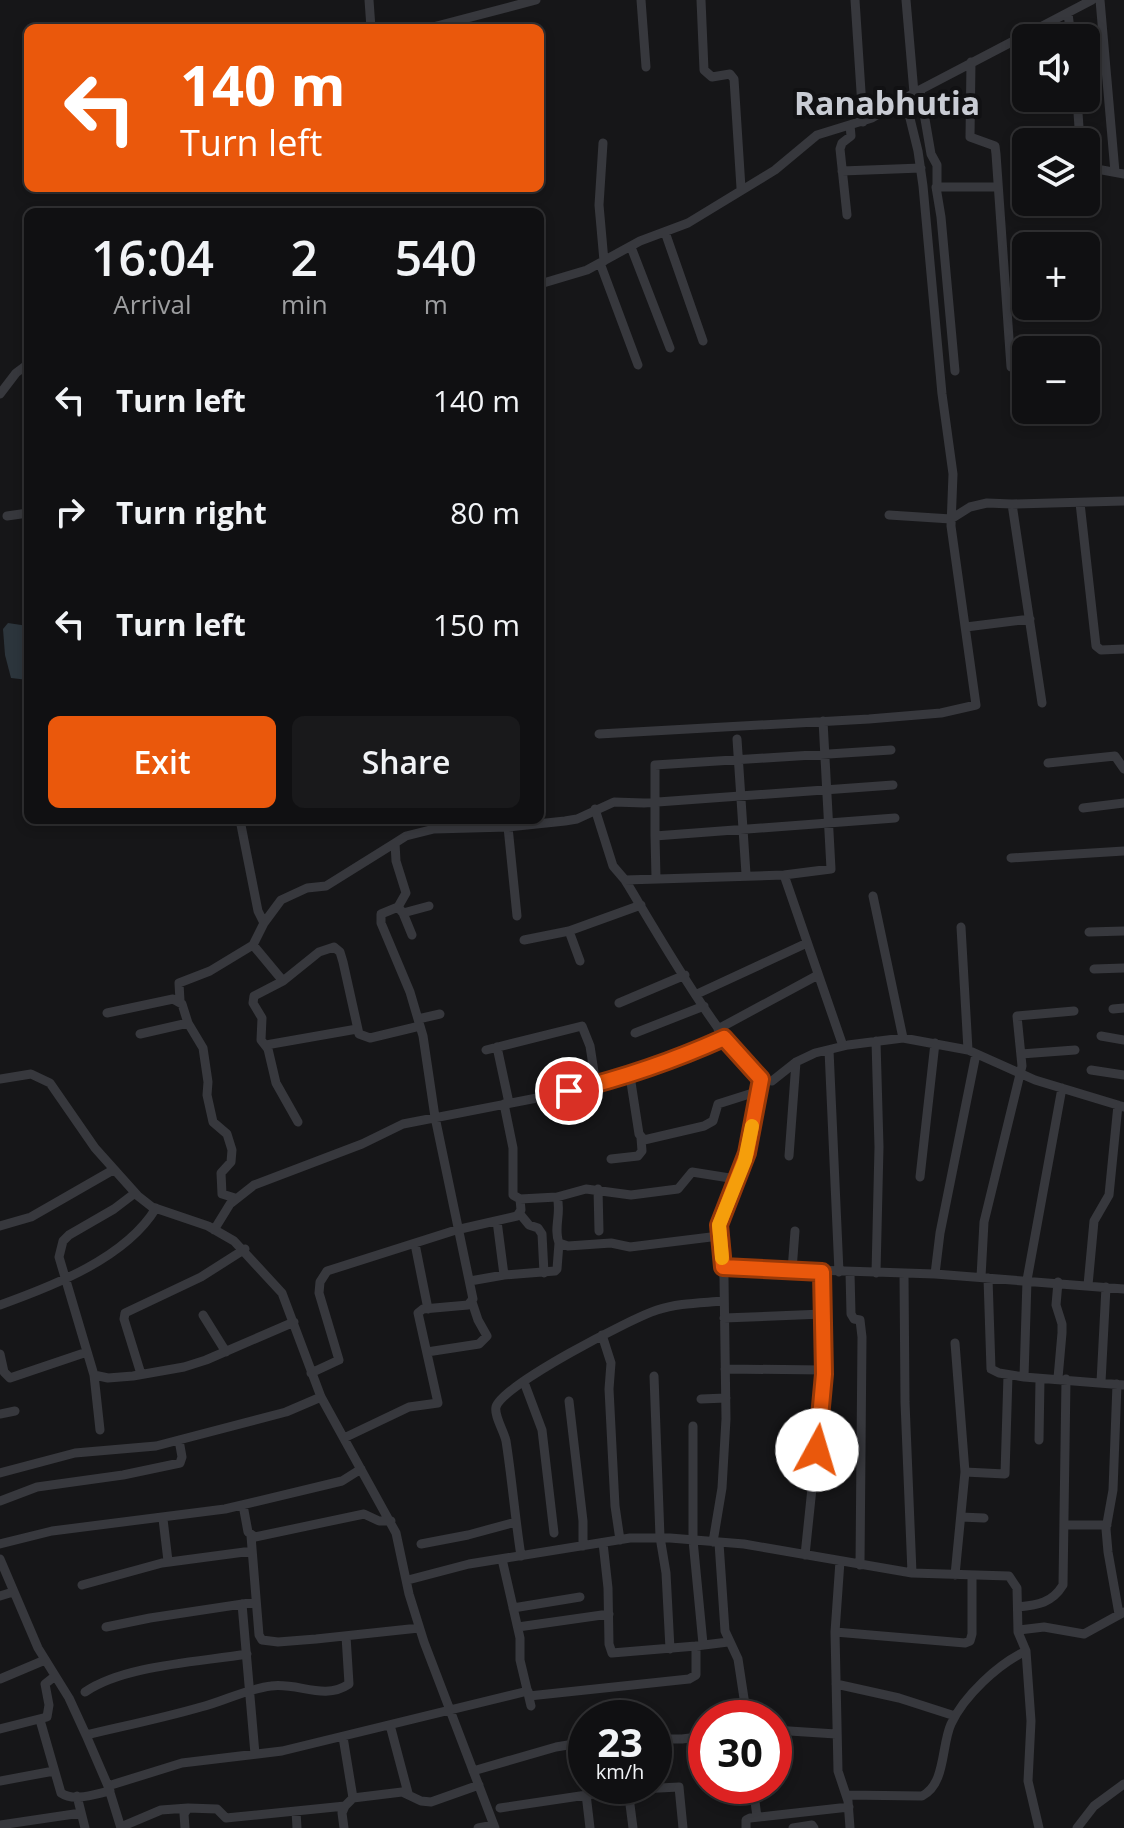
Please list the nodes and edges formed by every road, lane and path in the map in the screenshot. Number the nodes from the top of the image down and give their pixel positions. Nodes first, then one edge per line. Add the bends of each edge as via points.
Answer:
1 (369, 0) edge
2 (536, 0) edge
3 (641, 0) edge
4 (701, 0) edge
5 (855, 0) edge
6 (906, 0) edge
7 (1092, 0) edge
8 (1100, 0) edge
9 (1068, 13) junction
10 (371, 24) edge
11 (444, 24) edge
12 (1069, 24) edge
13 (971, 62) junction
14 (646, 67) dead end
15 (913, 93) junction
16 (863, 122) junction
17 (850, 125) junction
18 (603, 143) dead end
19 (921, 168) junction
20 (842, 171) junction
21 (1119, 173) edge
22 (937, 186) junction
23 (998, 187) junction
24 (741, 188) junction
25 (847, 215) dead end
26 (665, 232) junction
27 (631, 247) junction
28 (602, 259) junction
29 (544, 282) edge
30 (703, 341) dead end
31 (670, 348) dead end
32 (638, 365) dead end
33 (24, 367) edge
34 (1011, 367) dead end
35 (955, 371) dead end
36 (4, 382) edge
37 (0, 394) edge
38 (1124, 501) edge
39 (1080, 503) junction
40 (1012, 504) junction
41 (24, 514) edge
42 (889, 515) dead end
43 (7, 516) dead end
44 (951, 519) junction
45 (1030, 621) junction
46 (1044, 623) dead end
47 (966, 627) junction
48 (1124, 649) edge
49 (1042, 703) dead end
50 (823, 721) junction
51 (599, 734) dead end
52 (737, 739) dead end
53 (891, 750) dead end
54 (825, 754) junction
55 (738, 759) junction
56 (1048, 763) dead end
57 (1124, 769) edge
58 (893, 785) dead end
59 (827, 789) junction
60 (741, 796) junction
61 (655, 802) junction
62 (1124, 803) edge
63 (1083, 808) dead end
64 (595, 809) junction
65 (895, 818) dead end
66 (544, 823) edge
67 (829, 823) junction
68 (241, 824) edge
69 (536, 824) edge
70 (508, 827) junction
71 (743, 830) junction
72 (655, 836) junction
73 (395, 843) junction
74 (1124, 851) edge
75 (1011, 858) dead end
76 (746, 874) junction
77 (784, 875) junction
78 (656, 878) junction
79 (625, 880) junction
80 (873, 896) dead end
81 (641, 905) junction
82 (429, 906) dead end
83 (401, 910) junction
84 (517, 916) dead end
85 (264, 923) junction
86 (961, 927) dead end
87 (569, 931) junction
88 (1124, 931) edge
89 (1089, 932) dead end
90 (412, 935) dead end
91 (524, 940) dead end
92 (807, 943) junction
93 (253, 945) junction
94 (580, 961) dead end
95 (1124, 968) edge
96 (1094, 969) dead end
97 (685, 975) junction
98 (818, 975) junction
99 (283, 981) junction
100 (697, 994) junction
101 (180, 1001) junction
102 (619, 1003) dead end
103 (704, 1006) junction
104 (1124, 1008) edge
105 (1113, 1009) dead end
106 (1074, 1011) dead end
107 (107, 1013) dead end
108 (440, 1014) dead end
109 (188, 1023) junction
110 (419, 1023) junction
111 (357, 1029) junction
112 (718, 1029) junction
113 (635, 1033) dead end
114 (140, 1034) dead end
115 (1101, 1036) dead end
116 (724, 1038) junction
117 (903, 1038) junction
118 (1124, 1040) edge
119 (876, 1041) junction
120 (935, 1043) junction
121 (266, 1045) junction
122 (843, 1046) junction
123 (497, 1047) junction
124 (486, 1050) dead end
125 (829, 1050) junction
126 (1075, 1050) dead end
127 (972, 1052) junction
128 (1021, 1054) junction
129 (796, 1062) junction
130 (1091, 1070) dead end
131 (1019, 1073) junction
132 (1124, 1075) edge
133 (630, 1076) junction
134 (0, 1079) edge
135 (761, 1079) junction
136 (596, 1085) junction
137 (1062, 1088) junction
138 (759, 1091) junction
139 (506, 1104) junction
140 (1121, 1106) edge
141 (435, 1117) junction
142 (298, 1122) dead end
143 (641, 1138) junction
144 (789, 1156) dead end
145 (611, 1159) dead end
146 (113, 1170) junction
147 (920, 1177) dead end
148 (736, 1179) junction
149 (598, 1189) junction
150 (135, 1193) junction
151 (557, 1197) junction
152 (235, 1198) junction
153 (520, 1199) junction
154 (156, 1208) junction
155 (520, 1214) junction
156 (497, 1221) junction
157 (0, 1226) edge
158 (459, 1229) junction
159 (214, 1230) junction
160 (599, 1231) dead end
161 (795, 1231) dead end
162 (719, 1236) junction
163 (559, 1243) junction
164 (415, 1244) junction
165 (245, 1249) junction
166 (723, 1267) junction
167 (792, 1270) junction
168 (822, 1272) junction
169 (845, 1272) junction
170 (544, 1273) junction
171 (876, 1273) junction
172 (904, 1274) junction
173 (935, 1274) junction
174 (504, 1275) junction
175 (65, 1278) junction
176 (984, 1278) junction
177 (1027, 1280) junction
178 (470, 1281) junction
179 (1058, 1282) junction
180 (1088, 1285) junction
181 (1106, 1287) junction
182 (1124, 1289) edge
183 (723, 1301) junction
184 (472, 1302) junction
185 (0, 1305) edge
186 (428, 1309) junction
187 (823, 1314) junction
188 (203, 1315) dead end
189 (724, 1318) junction
190 (294, 1322) junction
191 (602, 1335) junction
192 (955, 1343) dead end
193 (87, 1352) junction
194 (226, 1352) junction
195 (427, 1352) junction
196 (0, 1354) edge
197 (725, 1369) junction
198 (824, 1370) junction
199 (316, 1371) junction
200 (141, 1374) junction
201 (94, 1375) junction
202 (1008, 1375) junction
203 (654, 1376) dead end
204 (1024, 1377) junction
205 (1040, 1379) junction
206 (1062, 1379) junction
207 (524, 1382) junction
208 (1101, 1382) junction
209 (1120, 1384) edge
210 (321, 1397) junction
211 (726, 1398) junction
212 (701, 1399) dead end
213 (569, 1401) dead end
214 (15, 1411) dead end
215 (0, 1414) edge
216 (693, 1426) dead end
217 (100, 1430) dead end
218 (348, 1436) junction
219 (179, 1440) junction
220 (1039, 1440) dead end
221 (361, 1469) junction
222 (965, 1472) junction
223 (0, 1473) edge
224 (1113, 1477) junction
225 (1124, 1480) edge
226 (0, 1501) edge
227 (243, 1505) junction
228 (961, 1517) junction
229 (984, 1518) dead end
230 (163, 1519) junction
231 (391, 1521) junction
232 (516, 1522) junction
233 (1064, 1525) junction
234 (1107, 1525) junction
235 (554, 1533) dead end
236 (251, 1536) junction
237 (660, 1537) junction
238 (620, 1540) junction
239 (693, 1540) junction
240 (716, 1542) junction
241 (603, 1543) junction
242 (0, 1544) edge
243 (421, 1544) dead end
244 (583, 1546) junction
245 (252, 1551) junction
246 (805, 1555) junction
247 (521, 1556) junction
248 (0, 1559) edge
249 (502, 1559) junction
250 (168, 1561) junction
251 (840, 1561) junction
252 (860, 1565) junction
253 (912, 1573) junction
254 (955, 1575) junction
255 (972, 1575) junction
256 (408, 1580) junction
257 (82, 1585) dead end
258 (13, 1592) junction
259 (0, 1596) edge
260 (580, 1597) dead end
261 (256, 1602) junction
262 (242, 1604) junction
263 (1018, 1607) junction
264 (513, 1608) junction
265 (1122, 1613) edge
266 (609, 1614) junction
267 (106, 1627) dead end
268 (518, 1627) junction
269 (419, 1628) junction
270 (1019, 1630) junction
271 (835, 1632) junction
272 (346, 1636) junction
273 (728, 1642) junction
274 (699, 1645) junction
275 (670, 1649) junction
276 (1026, 1651) junction
277 (247, 1654) junction
278 (45, 1660) junction
279 (55, 1676) junction
280 (0, 1679) edge
281 (836, 1684) junction
282 (250, 1689) junction
283 (85, 1692) dead end
284 (529, 1698) junction
285 (744, 1700) edge
286 (451, 1710) junction
287 (955, 1716) junction
288 (40, 1720) junction
289 (390, 1725) junction
290 (0, 1729) edge
291 (792, 1731) edge
292 (836, 1734) junction
293 (86, 1735) junction
294 (343, 1737) junction
295 (568, 1745) edge
296 (255, 1754) junction
297 (54, 1771) junction
298 (473, 1771) junction
299 (0, 1781) edge
300 (479, 1785) junction
301 (672, 1787) edge
302 (109, 1788) junction
303 (1122, 1789) edge
304 (408, 1793) junction
305 (568, 1795) edge
306 (846, 1795) junction
307 (77, 1796) junction
308 (353, 1798) junction
309 (591, 1804) edge
310 (630, 1804) edge
311 (755, 1804) edge
312 (345, 1806) junction
313 (849, 1807) junction
314 (188, 1808) junction
315 (500, 1808) dead end
316 (296, 1811) junction
317 (81, 1813) junction
318 (259, 1816) junction
319 (757, 1817) junction
320 (226, 1823) edge
321 (0, 1825) edge
322 (495, 1826) edge
323 (85, 1828) edge
324 (121, 1828) edge
325 (185, 1828) edge
326 (260, 1828) edge
327 (297, 1828) edge
328 (344, 1828) edge
329 (478, 1828) edge
330 (590, 1828) edge
331 (633, 1828) edge
332 (683, 1828) edge
333 (734, 1828) edge
334 (744, 1828) edge
335 (793, 1828) edge
336 (814, 1828) edge
337 (850, 1828) edge
338 (1039, 1828) edge
339 (1077, 1828) edge

1 - 10 street
2 - 11 street
3 - 14 street
4 - 24 street via 704,70 712,77 730,74 734,79
5 - 16 street
6 - 15 street
7 - 9 street
8 - 21 street
9 - 12 street
9 - 13 street
13 - 15 street
13 - 23 street via 968,130 974,140 995,146
15 - 16 street
15 - 19 street
15 - 22 street via 937,165
16 - 17 street
17 - 20 street via 851,136 840,145
17 - 24 street via 817,135 775,170
18 - 28 street
19 - 20 street
19 - 44 street via 953,474
20 - 25 street
22 - 23 street
22 - 35 street
23 - 34 street
24 - 26 street
26 - 27 street
26 - 30 street
27 - 28 street
27 - 31 street
28 - 29 street
28 - 32 street
33 - 36 street
36 - 37 street
38 - 39 street
39 - 40 street
39 - 48 street via 1096,646
40 - 44 street via 970,507
40 - 45 street
41 - 43 street
42 - 44 street
44 - 47 street
45 - 46 street
45 - 47 street
45 - 49 street
47 - 50 street via 976,705 941,713
50 - 51 street
50 - 54 street
52 - 55 street
53 - 54 street
54 - 55 street
54 - 59 street
55 - 60 street
55 - 61 street via 655,765
56 - 57 street via 1115,756
58 - 59 street
59 - 60 street
59 - 67 street
60 - 61 street
60 - 71 street
61 - 64 street via 614,802
61 - 72 street
62 - 63 street
64 - 66 street via 577,819
64 - 79 street via 613,866
65 - 67 street
67 - 71 street
67 - 77 street via 831,869
68 - 85 street
69 - 70 street
70 - 73 street via 434,829
70 - 84 street
71 - 72 street
71 - 76 street
72 - 78 street
73 - 83 street via 406,893
73 - 85 street via 326,886 281,900
74 - 75 street
76 - 77 street
76 - 78 street
77 - 92 street
78 - 79 street
79 - 81 street
80 - 117 street
81 - 87 street
81 - 97 street
82 - 83 street
83 - 90 street
83 - 110 street via 381,914 381,923
85 - 93 street
86 - 127 street
87 - 91 street
87 - 94 street
88 - 89 street
92 - 98 street
92 - 100 street
93 - 99 street
93 - 101 street via 179,983
95 - 96 street
97 - 100 street
97 - 102 street
98 - 112 street
98 - 122 street
99 - 111 street via 319,952 337,949
99 - 121 street via 252,1000 262,1018 260,1036
100 - 103 street
101 - 107 street
101 - 109 street
103 - 112 street
103 - 113 street
104 - 105 street
106 - 128 street via 1017,1016
108 - 110 street
109 - 114 street
109 - 152 street via 203,1048 213,1122 227,1134 232,1150 231,1162 221,1173 222,1194
110 - 111 street via 370,1038
110 - 141 street
111 - 121 street
112 - 116 street
115 - 118 street
116 - 133 street
116 - 135 street
117 - 119 street
117 - 120 street
119 - 122 street
119 - 171 street
120 - 127 street
120 - 147 street
121 - 142 street via 276,1083
122 - 125 street
123 - 124 street
123 - 136 street via 582,1026
123 - 139 street
125 - 129 street
125 - 169 street
126 - 128 street
127 - 131 street
127 - 173 street
128 - 131 street
129 - 135 street via 772,1081
129 - 144 street
130 - 132 street
131 - 137 street
131 - 176 street via 982,1232
133 - 136 street
133 - 143 street
134 - 146 street via 31,1074 50,1083
135 - 138 street
136 - 139 street
137 - 140 street
137 - 177 street
138 - 143 street via 718,1104 713,1121 704,1126
138 - 148 street via 747,1153
139 - 141 street
139 - 153 street via 512,1191
140 - 180 street via 1109,1195 1094,1221
141 - 152 street via 403,1124 268,1178
141 - 158 street
143 - 145 street via 638,1156
146 - 150 street
146 - 157 street via 31,1217
148 - 149 street via 692,1172 678,1189 631,1195
148 - 162 street
149 - 151 street
149 - 160 street
150 - 154 street
150 - 175 street via 63,1241 59,1257
151 - 153 street
151 - 163 street
152 - 159 street
153 - 155 street
154 - 159 street
154 - 175 street via 128,1243
155 - 156 street
155 - 170 street via 542,1234
156 - 158 street
156 - 174 street
158 - 164 street
158 - 178 street
159 - 165 street
161 - 167 street
162 - 163 street via 630,1247
162 - 166 street
163 - 170 street via 557,1269
164 - 186 street
164 - 199 street via 332,1268 322,1276 320,1301 339,1356 336,1363
165 - 190 street via 282,1293
165 - 200 street via 125,1313
166 - 167 street
166 - 183 street
167 - 168 street
168 - 169 street
168 - 187 street
169 - 171 street
169 - 252 street via 851,1314 860,1320 862,1337
170 - 174 street
171 - 172 street
172 - 173 street
172 - 253 street
173 - 176 street
174 - 178 street
175 - 185 street
175 - 193 street
176 - 177 street
176 - 202 street via 991,1369
177 - 179 street
177 - 204 street
178 - 184 street
179 - 180 street
179 - 206 street
180 - 181 street
181 - 182 street
181 - 208 street
183 - 189 street
183 - 191 street via 654,1311
184 - 186 street
184 - 195 street via 486,1339
186 - 195 street via 418,1313
187 - 189 street
187 - 198 street
188 - 194 street
189 - 197 street
190 - 194 street
190 - 199 street
191 - 207 street
191 - 238 street via 611,1359 609,1402
192 - 222 street
193 - 196 street via 10,1378
193 - 201 street
194 - 200 street
195 - 218 street via 438,1403 409,1407
197 - 198 street
197 - 211 street
198 - 246 street
199 - 210 street
200 - 201 street
201 - 217 street
202 - 204 street
202 - 222 street via 1005,1474
203 - 237 street
204 - 205 street
205 - 206 street
205 - 220 street
206 - 208 street
206 - 233 street
207 - 232 street via 498,1402 496,1411 504,1432
207 - 235 street via 542,1430
208 - 209 street
209 - 224 street
210 - 218 street
210 - 219 street via 286,1412
211 - 212 street
211 - 240 street
213 - 244 street
214 - 215 street
216 - 239 street
218 - 221 street
219 - 223 street via 75,1453
219 - 226 street via 180,1463 37,1487
221 - 227 street via 342,1481
221 - 231 street
222 - 228 street
224 - 225 street
224 - 234 street
227 - 230 street
227 - 236 street
228 - 229 street
228 - 254 street
230 - 242 street via 52,1531
230 - 250 street
231 - 236 street via 364,1514
231 - 256 street
232 - 243 street
232 - 247 street
233 - 234 street
233 - 263 street via 1063,1585 1046,1602
234 - 265 street
236 - 245 street
237 - 238 street
237 - 239 street
237 - 275 street
238 - 241 street
239 - 240 street
239 - 274 street
240 - 246 street
240 - 273 street
241 - 244 street
241 - 266 street
244 - 247 street
245 - 250 street
245 - 261 street
246 - 251 street
247 - 249 street
248 - 258 street
249 - 256 street
249 - 264 street
250 - 257 street
251 - 252 street
251 - 271 street
252 - 253 street
253 - 254 street
254 - 255 street
255 - 263 street via 1011,1577
255 - 271 street via 970,1641
256 - 269 street
258 - 259 street
258 - 278 street
260 - 264 street
261 - 262 street
261 - 272 street via 262,1640
262 - 267 street
262 - 277 street
263 - 270 street
264 - 268 street
265 - 270 street via 1084,1634 1044,1627
266 - 268 street
266 - 275 street via 612,1653
268 - 284 street
269 - 272 street
269 - 286 street
270 - 276 street
271 - 281 street
272 - 282 street via 350,1676 345,1687 314,1692 285,1684
273 - 274 street
273 - 285 street via 735,1648
274 - 275 street
274 - 284 street via 696,1675 689,1679
276 - 287 street via 1001,1665
276 - 338 street via 1028,1781
277 - 282 street
277 - 283 street via 124,1674
278 - 279 street
278 - 280 street
279 - 288 street via 45,1684 49,1712
279 - 293 street
281 - 287 street
281 - 292 street
282 - 293 street via 199,1708
282 - 296 street
284 - 286 street
286 - 289 street
286 - 298 street
287 - 306 street via 929,1793
288 - 290 street
288 - 297 street
289 - 294 street
289 - 304 street
291 - 292 street
292 - 306 street via 838,1777
293 - 302 street
294 - 296 street
294 - 308 street
295 - 298 street
296 - 302 street via 182,1763
297 - 299 street
297 - 307 street via 61,1793
298 - 300 street
300 - 304 street via 431,1802
300 - 322 street
301 - 332 street via 679,1787
302 - 307 street
302 - 324 street
303 - 339 street via 1094,1806
304 - 308 street
305 - 315 street
306 - 313 street
307 - 317 street
308 - 312 street
309 - 330 street
310 - 331 street
311 - 319 street
312 - 316 street
312 - 328 street
313 - 319 street
313 - 337 street
314 - 320 street via 217,1809
314 - 324 street via 161,1810
314 - 325 street
316 - 318 street
316 - 327 street
317 - 321 street
317 - 323 street
318 - 320 street
318 - 326 street
319 - 334 street via 746,1820
322 - 329 street
333 - 334 street
335 - 336 street

